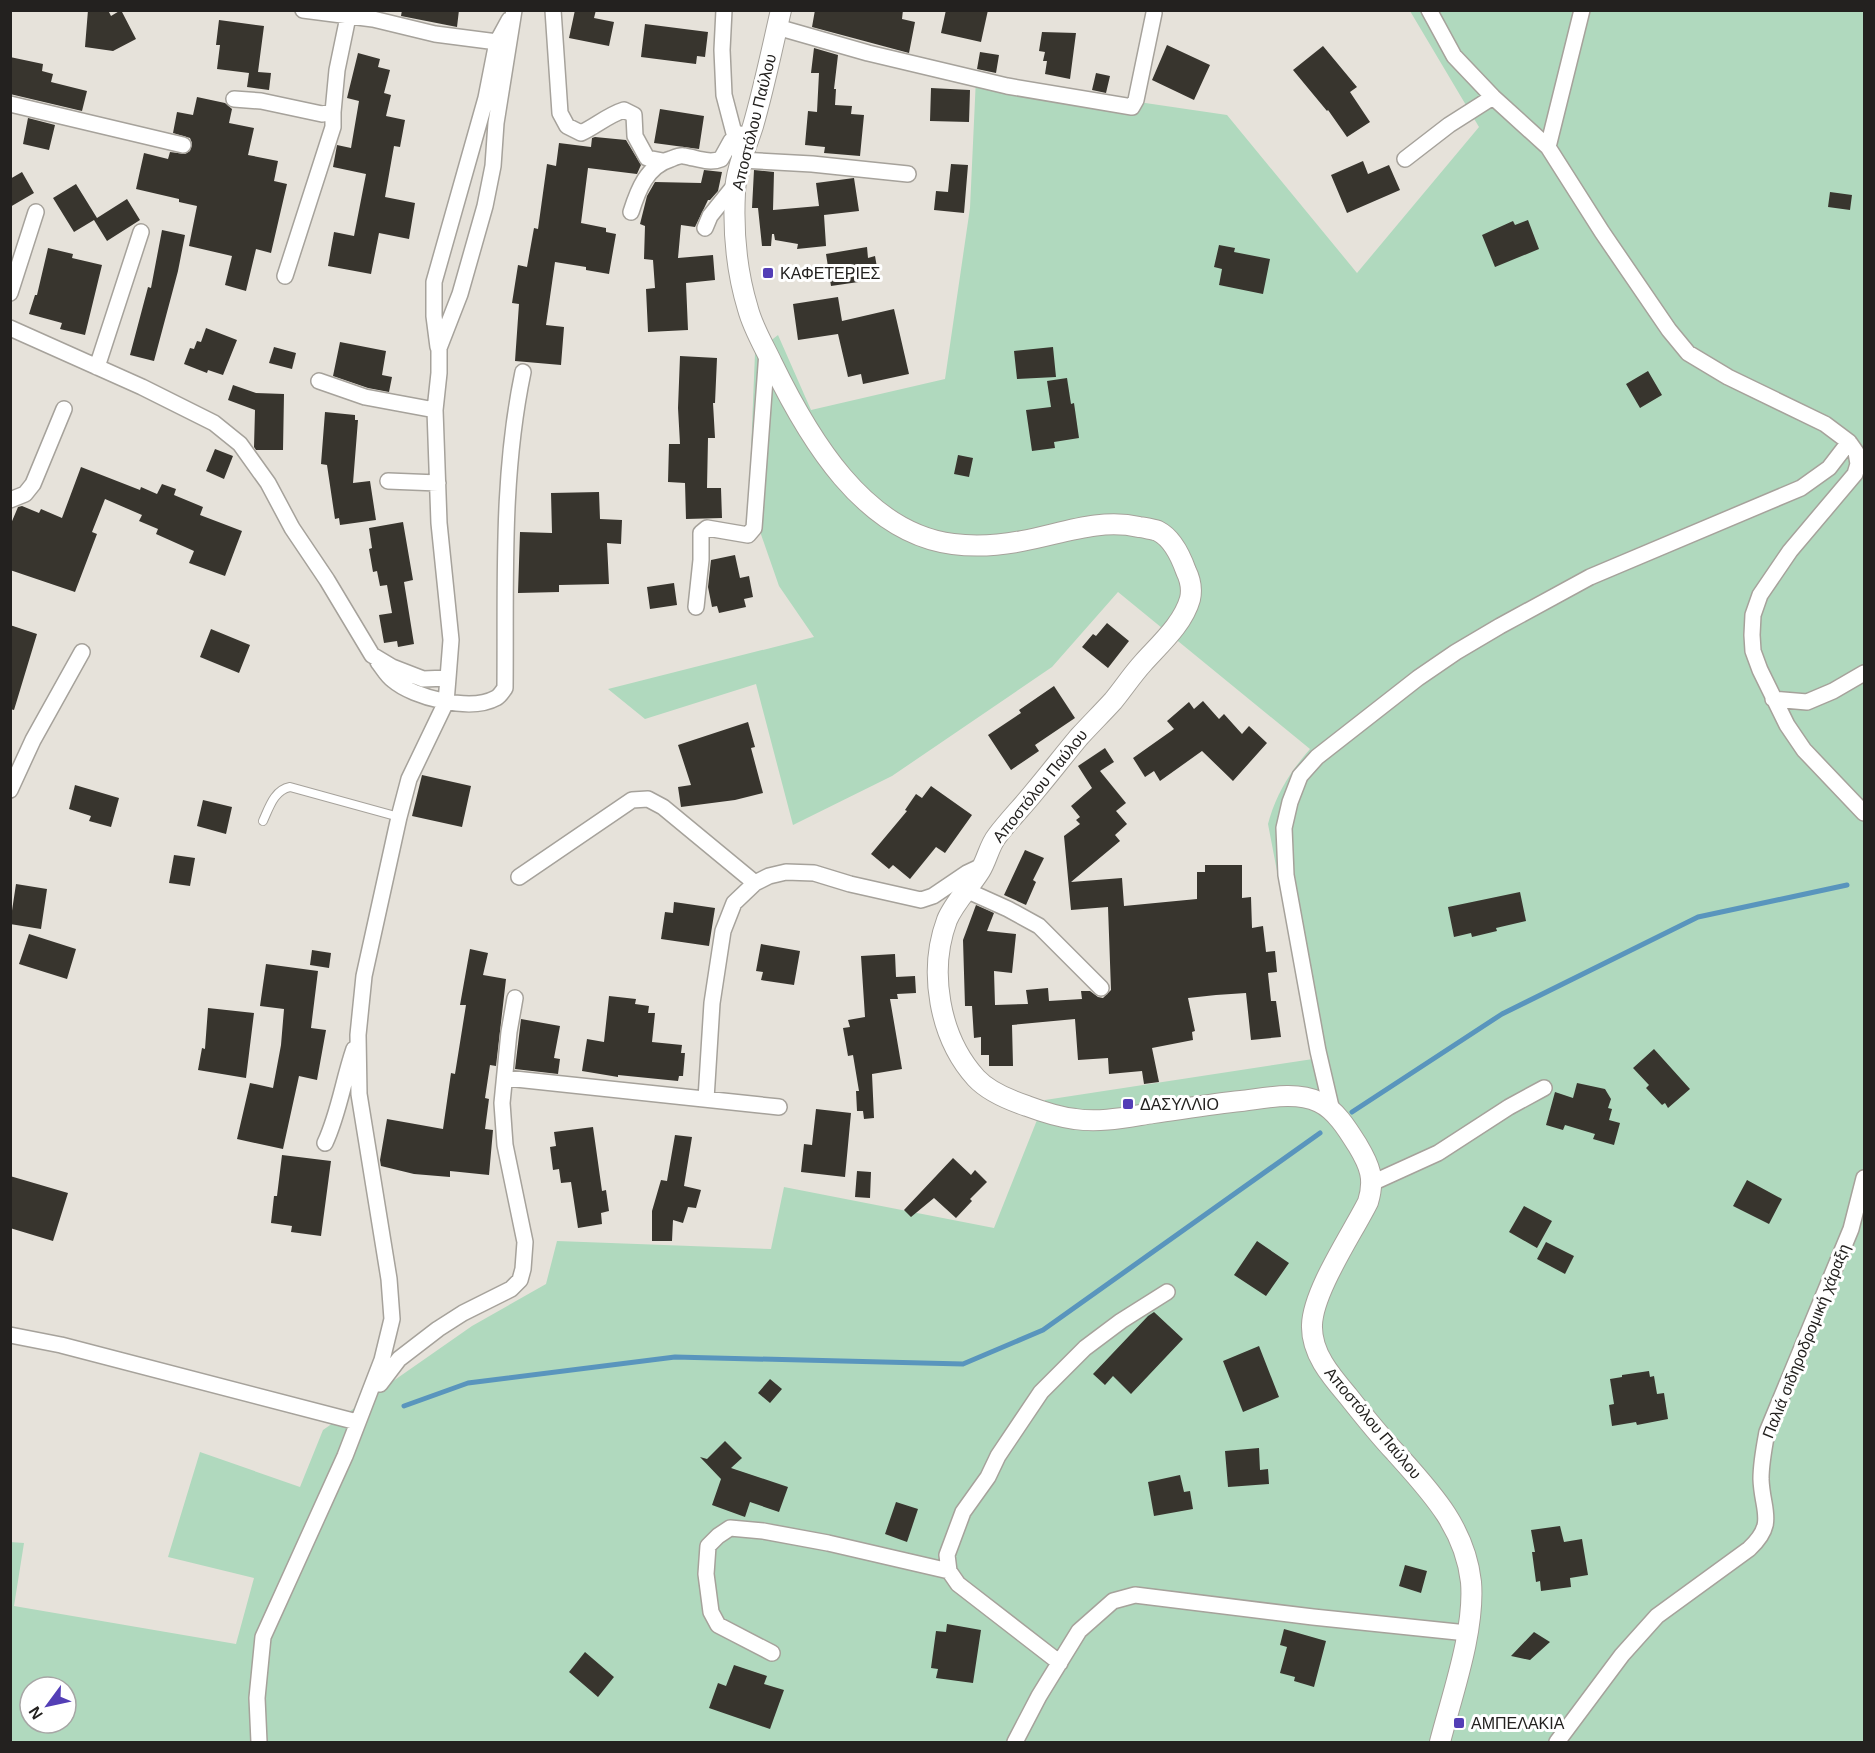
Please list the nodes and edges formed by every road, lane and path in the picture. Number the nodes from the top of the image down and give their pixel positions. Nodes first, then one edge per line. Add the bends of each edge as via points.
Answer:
1 (303, 10) edge
2 (553, 10) edge
3 (724, 10) edge
4 (1429, 10) edge
5 (1582, 10) edge
6 (514, 11) edge
7 (1154, 13) dead end
8 (348, 17) junction
9 (779, 19) edge
10 (497, 42) junction
11 (1493, 98) junction
12 (234, 99) dead end
13 (10, 104) edge
14 (333, 112) junction
15 (753, 126) junction
16 (736, 137) junction
17 (183, 145) dead end
18 (1548, 147) junction
19 (1405, 159) dead end
20 (741, 160) junction
21 (663, 161) junction
22 (908, 174) dead end
23 (735, 185) junction
24 (36, 212) dead end
25 (631, 212) dead end
26 (705, 228) dead end
27 (141, 232) dead end
28 (285, 276) dead end
29 (10, 293) edge
30 (10, 328) edge
31 (439, 348) junction
32 (767, 352) junction
33 (97, 367) junction
34 (523, 372) dead end
35 (320, 381) dead end
36 (64, 409) dead end
37 (435, 410) junction
38 (1849, 442) junction
39 (388, 481) dead end
40 (438, 483) junction
41 (10, 500) edge
42 (696, 607) dead end
43 (82, 652) dead end
44 (372, 655) junction
45 (1864, 673) edge
46 (448, 678) junction
47 (1773, 699) junction
48 (446, 702) junction
49 (10, 790) edge
50 (1864, 813) edge
51 (399, 817) junction
52 (262, 822) dead end
53 (984, 865) junction
54 (519, 877) dead end
55 (754, 883) junction
56 (968, 891) junction
57 (1101, 988) dead end
58 (515, 998) dead end
59 (358, 1035) junction
60 (505, 1078) junction
61 (1544, 1088) dead end
62 (706, 1099) junction
63 (778, 1107) dead end
64 (1332, 1111) junction
65 (325, 1143) dead end
66 (1864, 1178) edge
67 (1372, 1183) junction
68 (1167, 1292) dead end
69 (10, 1335) edge
70 (365, 1405) junction
71 (357, 1422) junction
72 (949, 1570) junction
73 (1467, 1633) junction
74 (772, 1653) dead end
75 (1060, 1663) junction
76 (259, 1743) edge
77 (1015, 1743) edge
78 (1440, 1743) edge
79 (1557, 1743) edge

1 - 8 street
2 - 21 street via 560,113 567,126 581,133 624,110 633,115 635,136 647,158
3 - 16 street via 724,94
4 - 11 street via 1454,56
5 - 18 street
6 - 10 street
6 - 31 street via 496,123 494,166 460,294
7 - 9 street via 1132,107 1007,86 868,53
8 - 10 street
8 - 14 street
9 - 15 street, Αποστόλου Παύλου
10 - 31 street via 486,98 434,282
11 - 18 street
11 - 19 street
12 - 14 street via 322,114
13 - 17 street
14 - 28 street via 333,127
15 - 16 street
15 - 20 street, Αποστόλου Παύλου
16 - 20 street
16 - 21 street via 716,161 681,155
18 - 38 street via 1602,232 1688,353 1728,377 1826,424
20 - 22 street
20 - 23 street, Αποστόλου Παύλου
21 - 25 street via 646,178
23 - 26 street
23 - 32 street, Αποστόλου Παύλου via 740,272 748,311
24 - 29 street
27 - 33 street
30 - 33 street
31 - 37 street
32 - 42 street via 754,528 748,535 707,528 700,532
32 - 53 street, Αποστόλου Παύλου via 796,409 830,461 872,506 917,536 952,544 1017,543 1096,525 1126,524 1157,531 1169,541 1185,566 1191,596 1183,614 993,840
33 - 44 street via 214,423 240,444 268,483
34 - 48 street via 507,486 505,688 498,698 488,702
35 - 37 street via 365,397
36 - 41 street via 33,484 24,494
37 - 40 street
38 - 47 street via 1856,452 1855,474 1790,551 1760,595 1753,615 1753,651
38 - 64 street via 1829,468 1801,488 1590,577 1456,652 1317,757 1300,776 1284,828 1286,875
39 - 40 street
40 - 46 street via 450,640
43 - 49 street
44 - 46 street via 423,679
44 - 48 street via 393,680 416,694
45 - 47 street via 1808,702
46 - 48 street
47 - 50 street via 1804,750
48 - 51 street via 409,779
51 - 52 lane via 290,787 277,794
51 - 59 street via 364,976
53 - 55 street via 921,900 814,873 786,872
53 - 56 street, Αποστόλου Παύλου
54 - 55 street via 632,800 648,799 663,807
55 - 62 street via 734,903 723,931 712,1003
56 - 57 street via 1039,926
56 - 64 street, Αποστόλου Παύλου via 948,916 938,969 940,1003 956,1050 979,1082 994,1092 1050,1114 1079,1120 1116,1119 1271,1097 1315,1100
58 - 60 street
59 - 65 street via 336,1119
59 - 70 street via 358,1094 389,1279 392,1319
60 - 62 street
60 - 70 street via 505,1145 525,1242 520,1280 511,1289 438,1329 399,1359
61 - 67 street via 1438,1153
62 - 63 street
64 - 67 street, Αποστόλου Παύλου via 1358,1146
66 - 79 street, Παλιά σιδηροδρομική χάραξη via 1851,1229 1767,1432 1761,1480 1766,1519 1762,1537 1657,1616 1622,1655
67 - 73 street, Αποστόλου Παύλου via 1368,1202 1316,1304 1313,1337 1332,1376 1453,1524 1471,1583
68 - 72 street via 1085,1348 1041,1392 963,1512 946,1555
69 - 71 street
70 - 71 street
71 - 76 street via 263,1637 257,1698
72 - 74 street via 817,1541 730,1528 708,1546 706,1574 711,1612 718,1625
72 - 75 street via 958,1584
73 - 75 street via 1135,1595 1113,1601 1095,1615 1079,1631
73 - 78 street, Αποστόλου Παύλου
75 - 77 street

